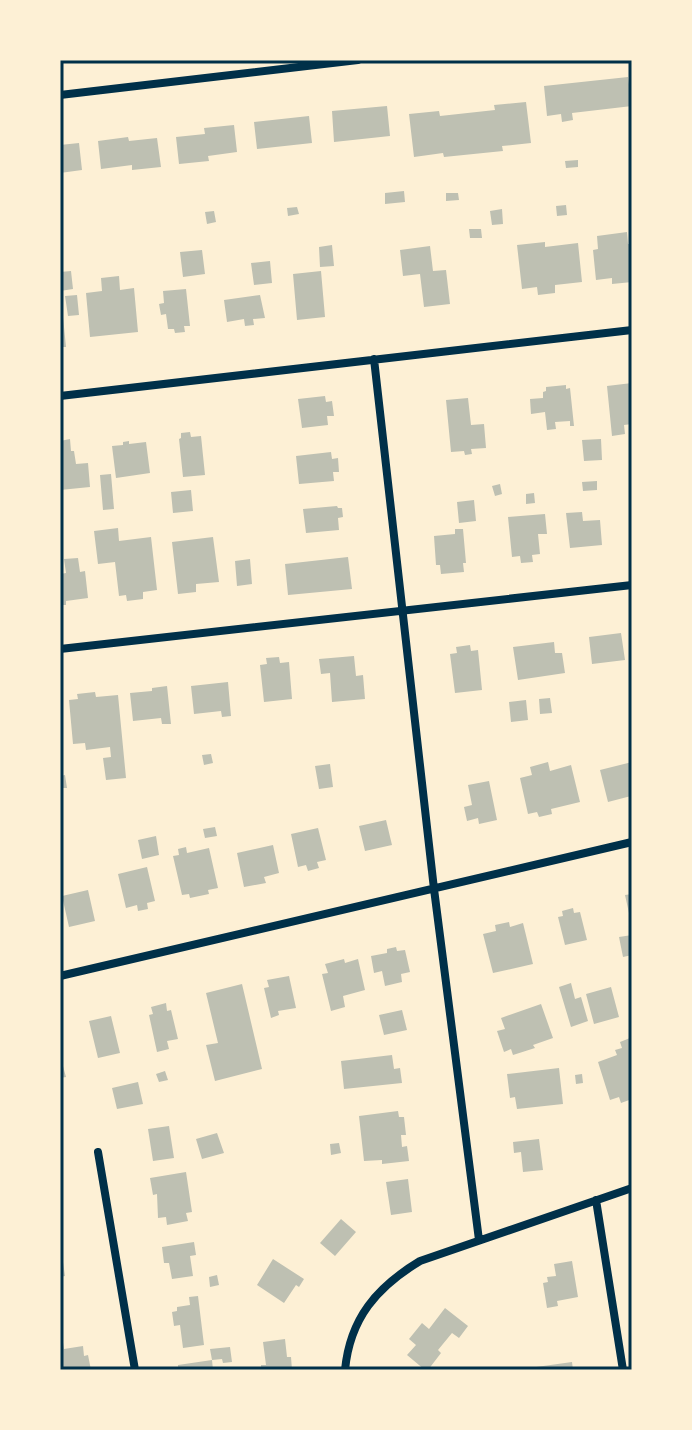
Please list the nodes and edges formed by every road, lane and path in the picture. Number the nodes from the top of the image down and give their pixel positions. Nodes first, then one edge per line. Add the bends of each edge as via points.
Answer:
1 (358, 60) edge
2 (60, 95) edge
3 (632, 330) edge
4 (374, 359) junction
5 (60, 396) edge
6 (632, 585) edge
7 (402, 610) junction
8 (60, 649) edge
9 (632, 842) edge
10 (434, 889) junction
11 (60, 976) edge
12 (98, 1152) dead end
13 (632, 1188) edge
14 (596, 1200) junction
15 (479, 1240) junction
16 (135, 1370) edge
17 (345, 1370) edge
18 (623, 1370) edge

1 - 2 street
3 - 4 street
4 - 5 street
4 - 7 street
6 - 7 street
7 - 8 street
7 - 10 street
9 - 10 street
10 - 11 street
10 - 15 street
12 - 16 street
13 - 14 street
14 - 15 street
14 - 18 street
15 - 17 street via 420,1261 378,1292 362,1313

